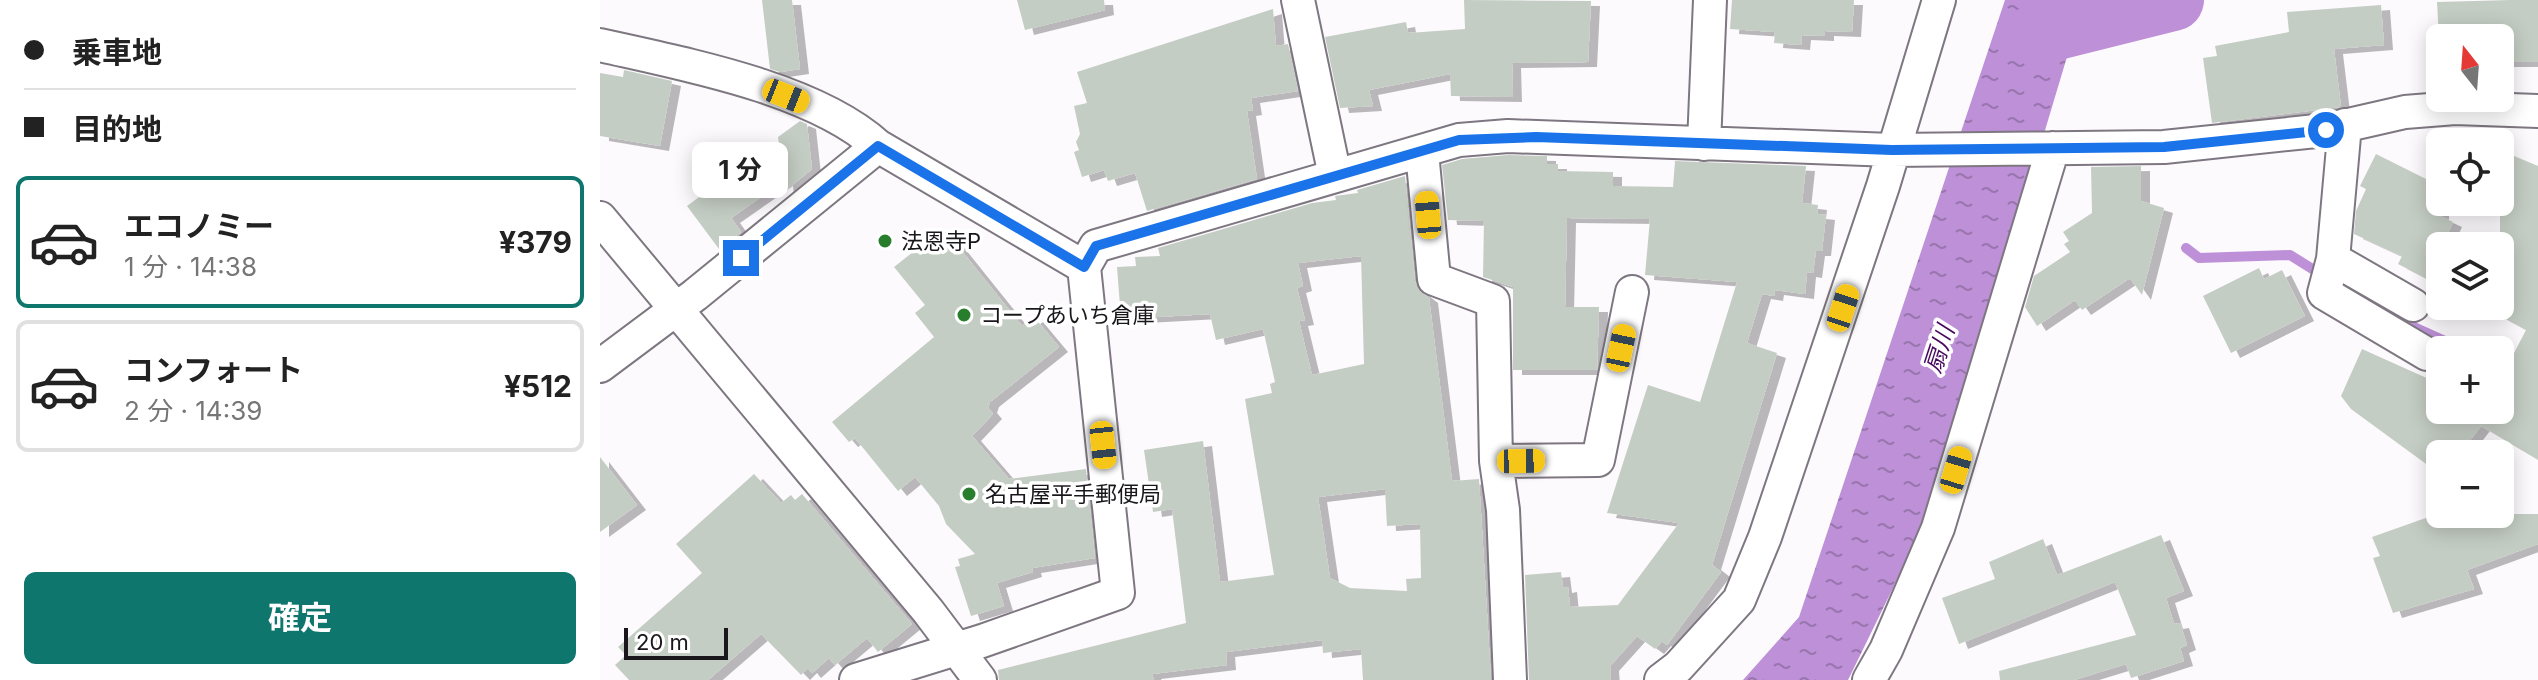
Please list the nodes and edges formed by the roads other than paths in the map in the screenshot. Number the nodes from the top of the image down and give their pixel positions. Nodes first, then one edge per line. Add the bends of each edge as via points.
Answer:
1 (1298, 0) edge
2 (1710, 0) edge
3 (1939, 0) edge
4 (600, 45) edge
5 (2538, 111) edge
6 (2345, 125) junction
7 (1704, 144) junction
8 (878, 146) junction
9 (2051, 148) junction
10 (1892, 150) junction
11 (1422, 152) junction
12 (1335, 176) junction
13 (600, 218) edge
14 (1084, 267) junction
15 (2330, 271) junction
16 (1632, 292) dead end
17 (2413, 305) dead end
18 (676, 307) junction
19 (2426, 353) edge
20 (600, 366) edge
21 (1496, 461) junction
22 (956, 648) junction
23 (856, 680) edge
24 (980, 680) edge
25 (1510, 680) edge
26 (1661, 680) edge
27 (1869, 680) edge

1 - 12 street
2 - 7 street
3 - 10 street
4 - 8 street via 672,60 786,96 854,123
5 - 6 street via 2455,108
6 - 9 street via 2218,144
6 - 15 street
7 - 10 street
7 - 11 street via 1508,136 1459,140
8 - 14 street
8 - 18 street
9 - 10 street
9 - 27 street via 1938,528
10 - 26 street via 1819,382 1739,600
11 - 12 street
11 - 21 street via 1434,279 1493,301
12 - 14 street via 1096,246
13 - 18 street
14 - 22 street via 1118,593
15 - 17 street
15 - 19 street via 2324,293
16 - 21 street via 1598,460
18 - 20 street
18 - 22 street
21 - 25 street
22 - 23 street
22 - 24 street

